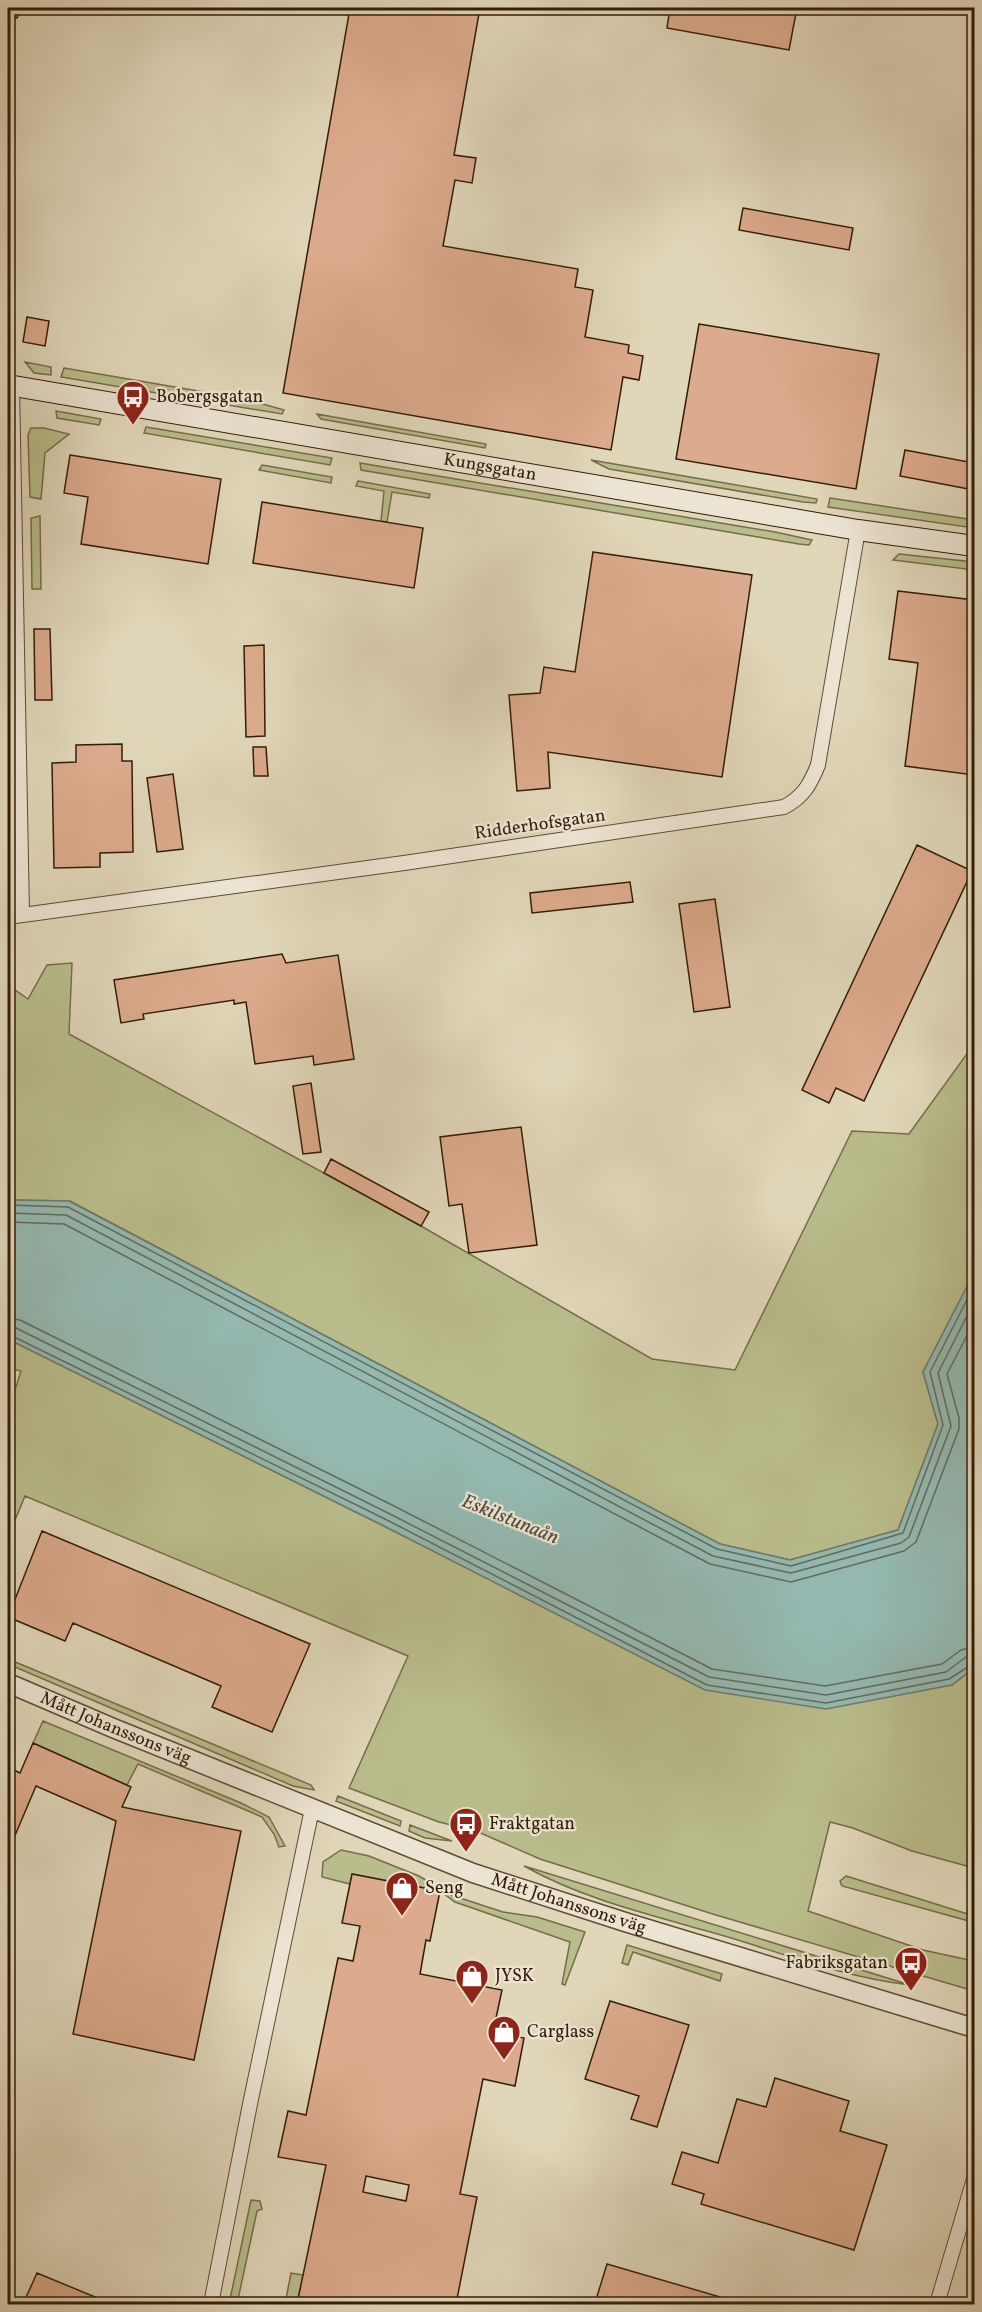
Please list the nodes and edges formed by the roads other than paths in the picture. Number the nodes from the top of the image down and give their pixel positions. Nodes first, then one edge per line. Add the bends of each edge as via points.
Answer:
1 (10, 385) edge
2 (858, 530) junction
3 (975, 546) edge
4 (22, 914) junction
5 (8, 917) edge
6 (8, 1683) edge
7 (312, 1809) junction
8 (975, 2028) edge
9 (975, 2179) edge
10 (211, 2304) edge
11 (937, 2304) edge

1 - 2 main road, Kungsgatan
1 - 4 street
2 - 3 main road, Kungsgatan
2 - 4 street, Ridderhofsgatan via 818,765 798,800 784,807
4 - 5 street, Ridderhofsgatan
6 - 7 street, Mått Johanssons väg
7 - 8 street, Mått Johanssons väg via 472,1873
7 - 10 street
9 - 11 street

